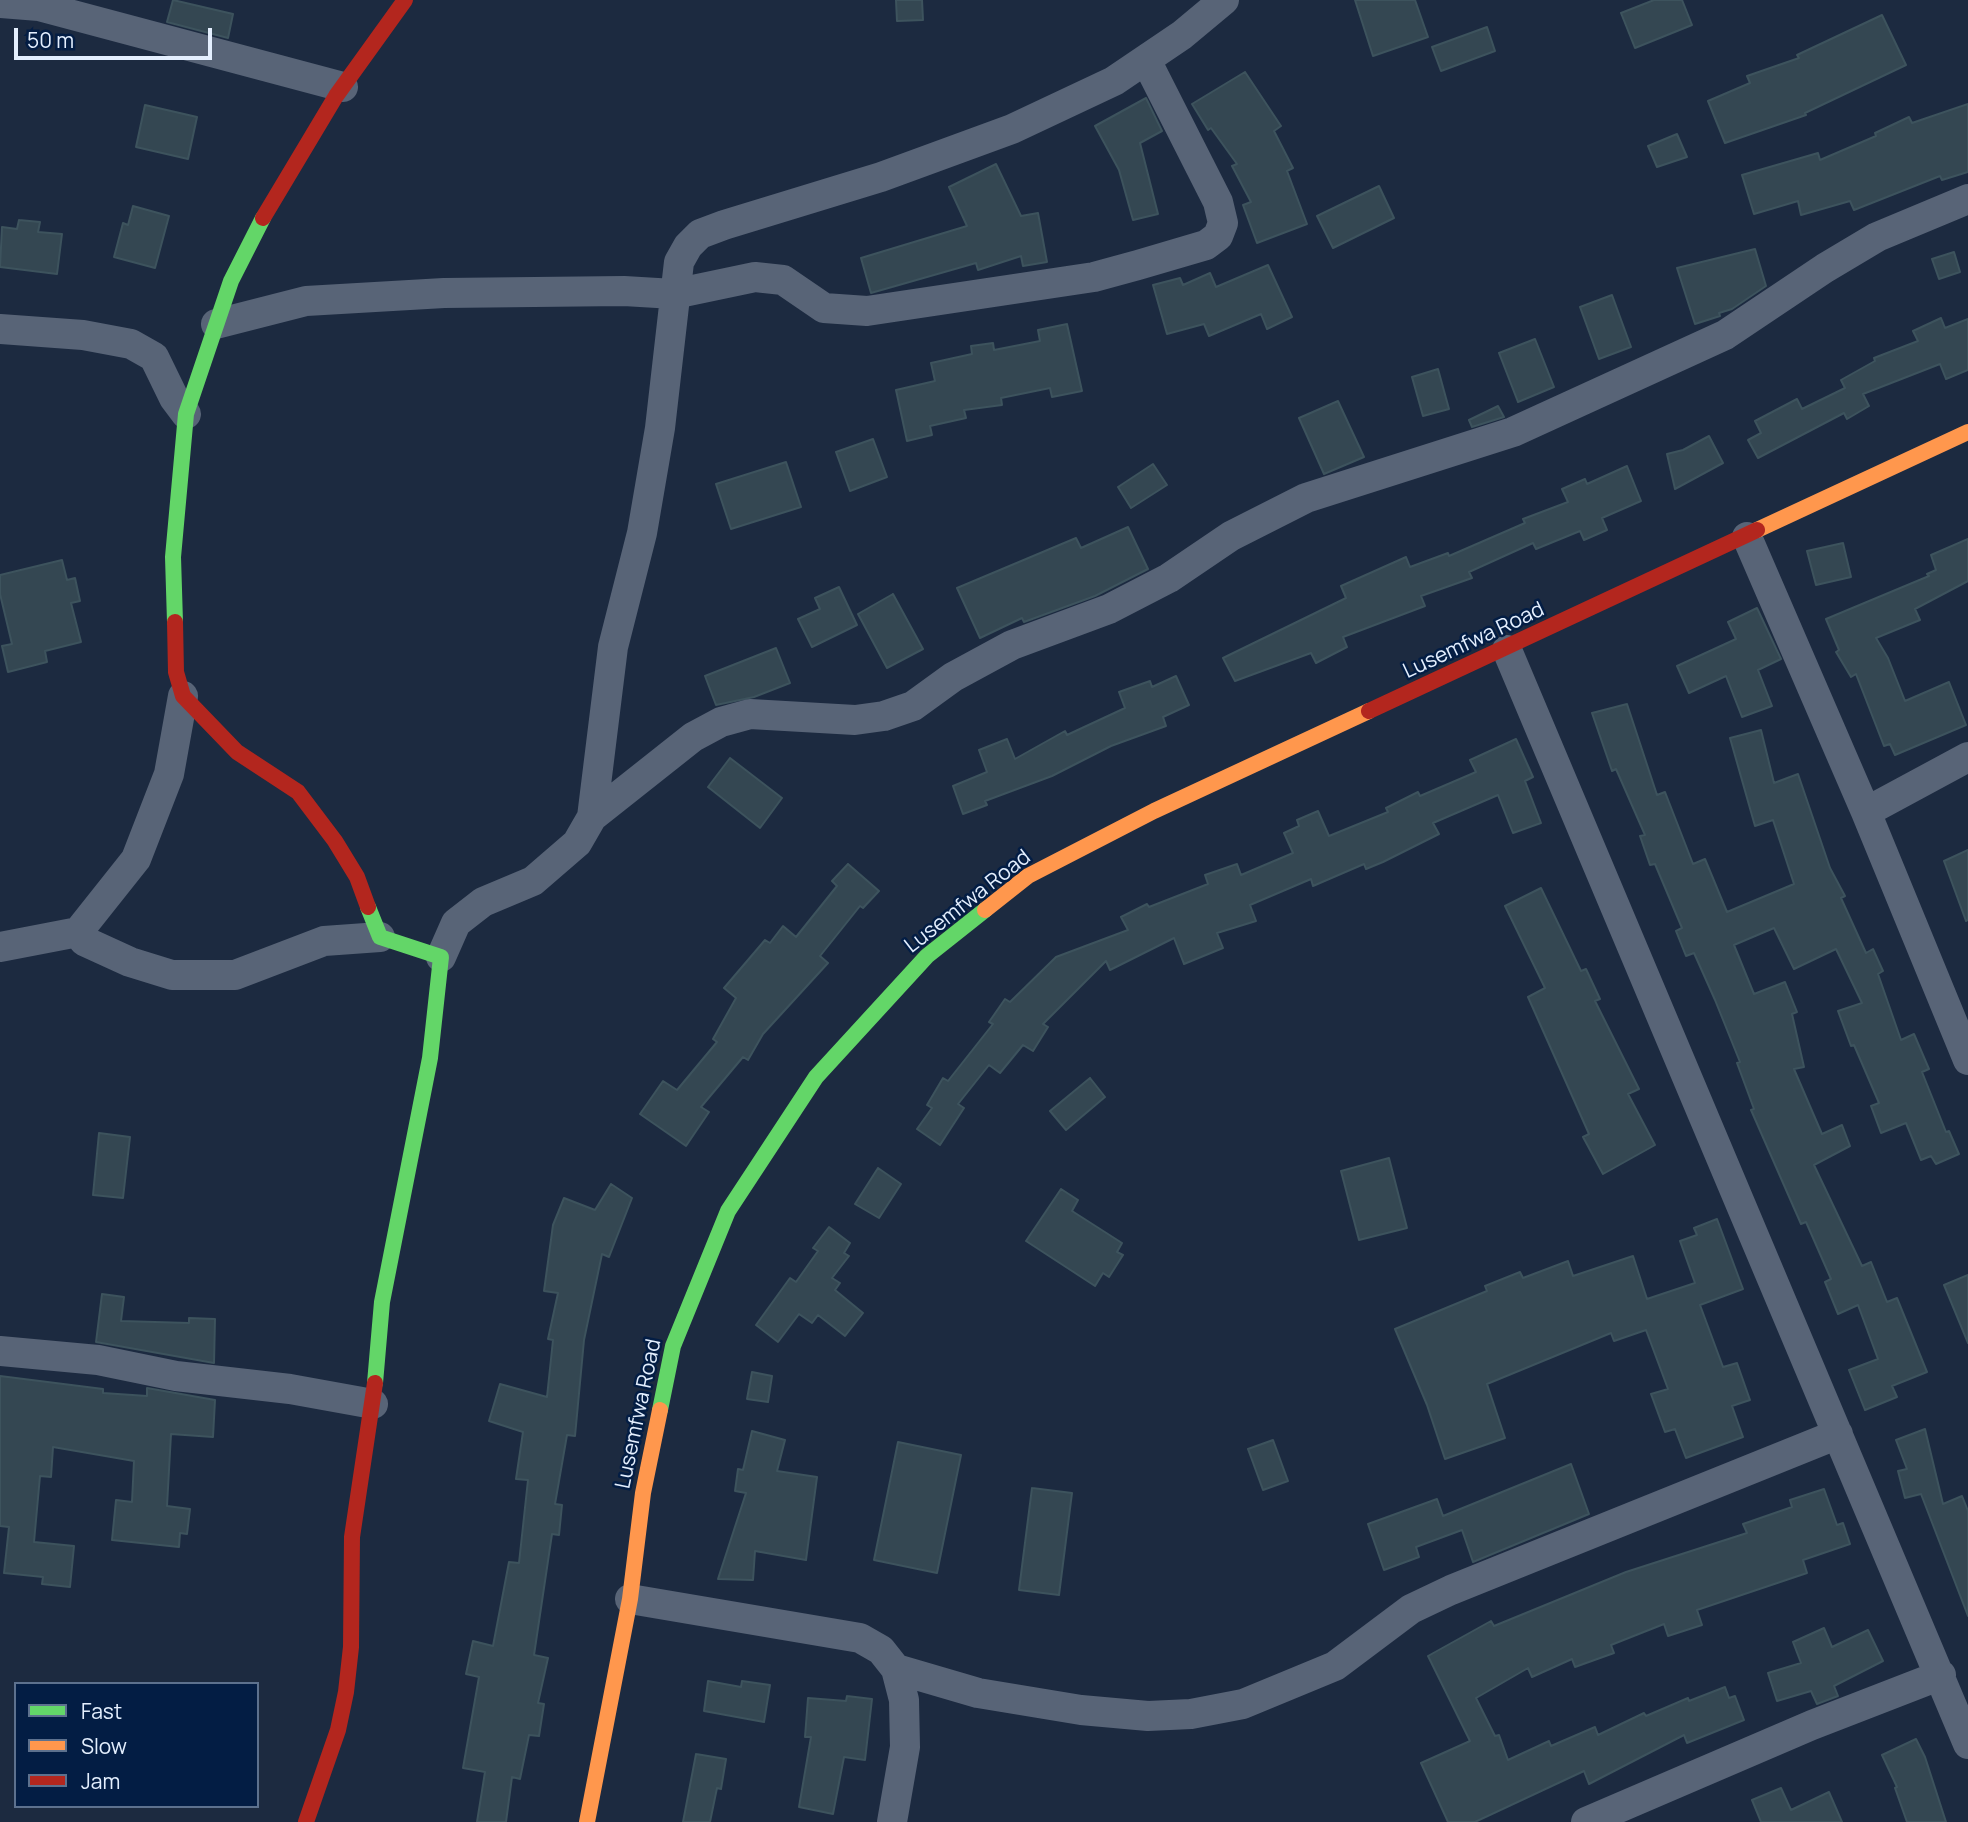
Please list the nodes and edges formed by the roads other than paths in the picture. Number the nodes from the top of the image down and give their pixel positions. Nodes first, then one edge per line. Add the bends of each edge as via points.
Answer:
1 (405, 0) edge
2 (1224, 0) edge
3 (0, 3) edge
4 (1146, 60) junction
5 (343, 86) junction
6 (1968, 199) edge
7 (674, 294) junction
8 (216, 324) junction
9 (0, 329) edge
10 (186, 414) junction
11 (1968, 432) edge
12 (1747, 537) junction
13 (1507, 650) junction
14 (183, 696) junction
15 (1968, 757) edge
16 (1867, 812) junction
17 (592, 817) junction
18 (78, 932) junction
19 (380, 937) junction
20 (0, 947) edge
21 (441, 957) junction
22 (1968, 1060) edge
23 (0, 1352) edge
24 (373, 1404) junction
25 (1838, 1434) junction
26 (630, 1599) junction
27 (896, 1669) junction
28 (1941, 1675) junction
29 (1968, 1744) edge
30 (306, 1822) edge
31 (587, 1822) edge
32 (892, 1822) edge
33 (1586, 1822) edge

1 - 5 street
2 - 4 street
3 - 5 street via 38,6
4 - 7 street via 1114,81 1012,129 881,177 700,234 679,262
4 - 7 street via 1218,202 1223,223 1218,236 1206,245 1094,277 867,311 824,308 783,281 755,278
5 - 8 street via 248,243
6 - 17 street via 1877,237 1725,335 1513,432 1306,498 1231,536 1169,578 1109,609 1012,645 953,677 913,706 855,720 750,713 721,722 693,737
7 - 8 street via 624,290 444,293 306,301
7 - 17 street via 660,428 642,533 613,647
8 - 10 street
9 - 10 street via 131,344 154,357
10 - 14 street via 173,557 176,672
11 - 12 street, Lusemfwa Road
12 - 13 street, Lusemfwa Road
12 - 16 street
13 - 25 street
13 - 26 street, Lusemfwa Road via 1154,811 1028,876 927,956 816,1077 728,1211 673,1346 643,1493
14 - 18 street via 169,774 136,859
14 - 19 street via 237,752 298,792 357,877
15 - 16 street
16 - 22 street
17 - 21 street via 577,843 533,881 483,902 456,923
18 - 19 street via 84,941 130,962 173,975 235,975 324,941
18 - 20 street
19 - 21 street
21 - 24 street via 432,1047 382,1302
23 - 24 street via 98,1360
24 - 30 street via 352,1538 346,1692 338,1730
25 - 27 street via 1451,1590 1411,1609 1335,1666 1243,1704 1158,1716 1082,1710 978,1693
25 - 28 street
26 - 27 street via 860,1637 881,1650
26 - 31 street, Lusemfwa Road
27 - 32 street via 904,1700 905,1747
28 - 29 street
28 - 33 street

